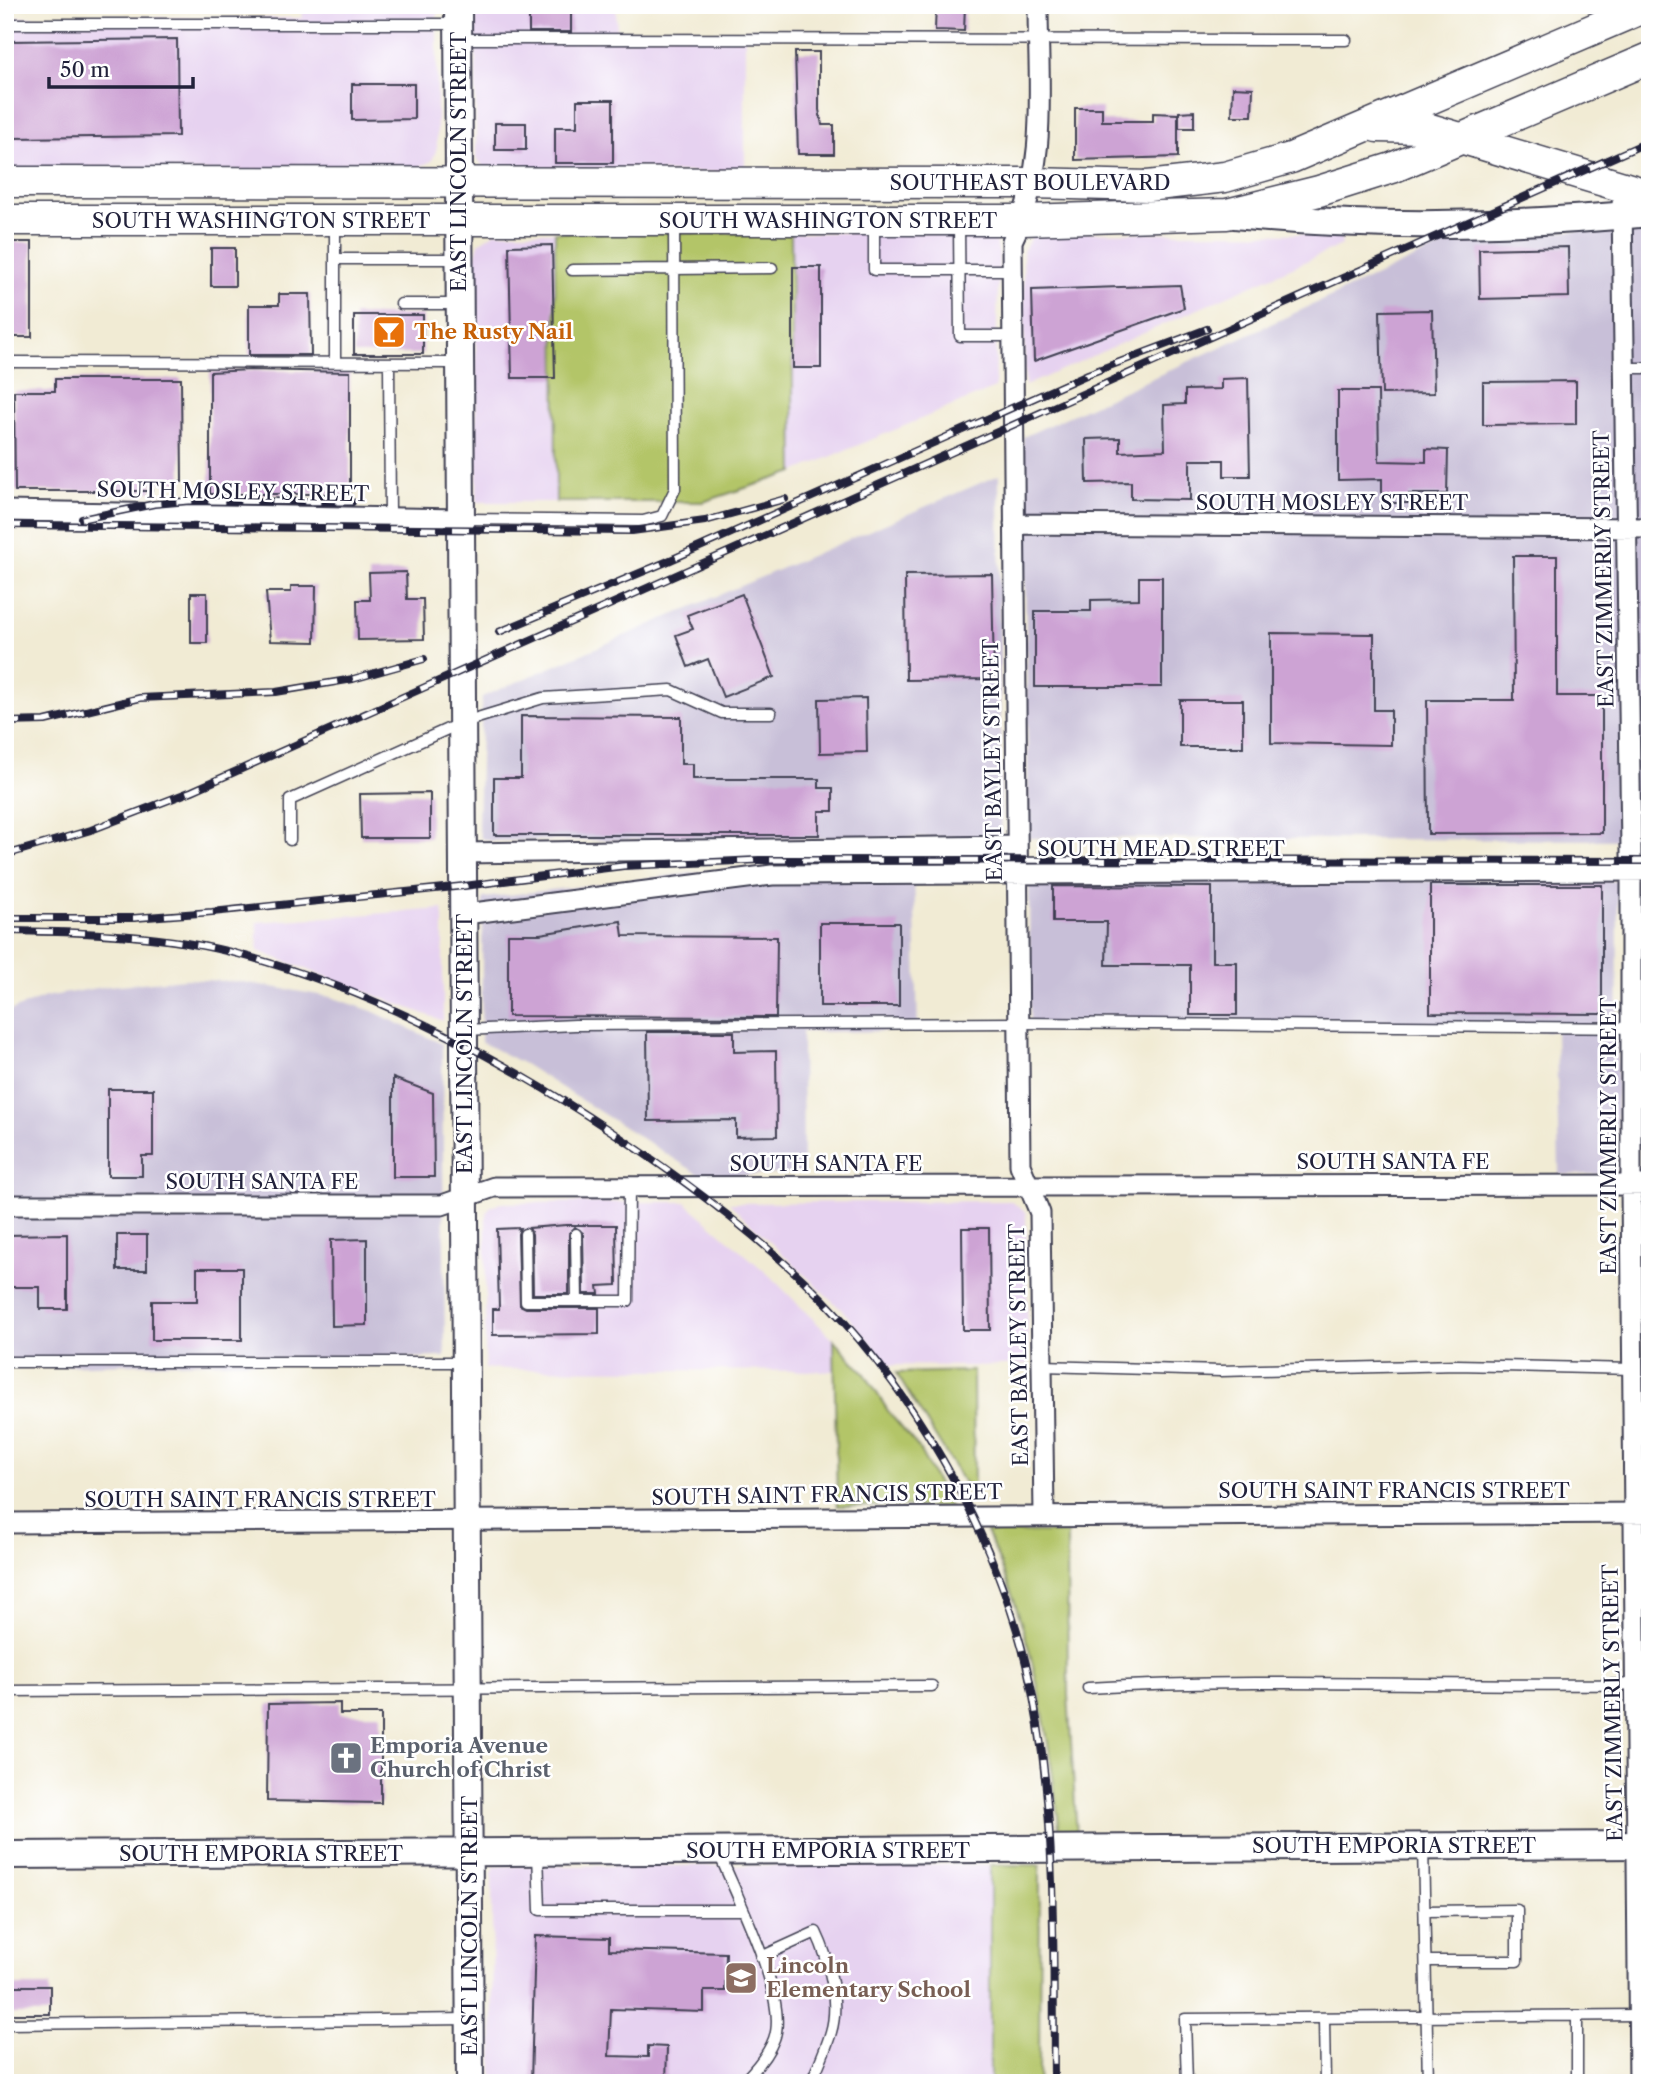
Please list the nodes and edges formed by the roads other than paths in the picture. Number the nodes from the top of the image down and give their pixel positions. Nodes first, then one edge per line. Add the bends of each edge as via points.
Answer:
1 (1038, 5) edge
2 (1650, 5) edge
3 (458, 23) edge
4 (5, 24) edge
5 (1038, 39) junction
6 (1346, 40) dead end
7 (1650, 58) edge
8 (1365, 127) junction
9 (1465, 139) junction
10 (5, 182) edge
11 (460, 183) junction
12 (1032, 183) junction
13 (1650, 195) edge
14 (1622, 202) junction
15 (1650, 213) edge
16 (1227, 214) junction
17 (5, 220) edge
18 (1022, 220) junction
19 (335, 221) junction
20 (460, 221) junction
21 (674, 221) junction
22 (874, 221) junction
23 (959, 221) junction
24 (335, 259) junction
25 (460, 259) junction
26 (772, 268) dead end
27 (572, 270) dead end
28 (674, 270) junction
29 (959, 270) junction
30 (1012, 270) junction
31 (401, 304) dead end
32 (460, 304) junction
33 (1012, 336) junction
34 (5, 362) edge
35 (335, 362) junction
36 (389, 363) junction
37 (460, 363) junction
38 (1624, 368) junction
39 (1650, 368) edge
40 (5, 510) edge
41 (390, 518) junction
42 (460, 519) junction
43 (1014, 524) junction
44 (1625, 528) junction
45 (1650, 528) edge
46 (771, 713) dead end
47 (461, 723) junction
48 (290, 840) dead end
49 (1017, 846) junction
50 (462, 853) junction
51 (1640, 871) edge
52 (1017, 872) junction
53 (465, 915) junction
54 (1018, 1023) junction
55 (1640, 1028) edge
56 (466, 1030) junction
57 (1640, 1185) edge
58 (629, 1186) junction
59 (1029, 1186) junction
60 (465, 1197) junction
61 (5, 1205) edge
62 (525, 1234) dead end
63 (576, 1234) dead end
64 (577, 1301) junction
65 (467, 1362) junction
66 (5, 1363) edge
67 (1042, 1366) junction
68 (1633, 1369) junction
69 (1642, 1513) edge
70 (1044, 1515) junction
71 (468, 1522) junction
72 (5, 1523) edge
73 (1643, 1684) edge
74 (468, 1686) junction
75 (932, 1686) dead end
76 (1088, 1688) dead end
77 (5, 1691) edge
78 (1644, 1845) edge
79 (1423, 1846) junction
80 (718, 1851) junction
81 (469, 1853) junction
82 (538, 1853) junction
83 (5, 1855) edge
84 (742, 1910) junction
85 (1425, 1911) junction
86 (761, 1957) junction
87 (1426, 1961) junction
88 (1577, 2017) junction
89 (470, 2019) junction
90 (1324, 2019) junction
91 (1427, 2019) junction
92 (5, 2024) edge
93 (1642, 2025) edge
94 (470, 2083) edge
95 (742, 2083) edge
96 (811, 2083) edge
97 (1187, 2083) edge
98 (1325, 2083) edge
99 (1428, 2083) edge
100 (1577, 2083) edge
101 (1639, 2083) edge

1 - 5 street, EAST BAYLEY STREET
2 - 8 main road, SOUTHEAST BOULEVARD
3 - 4 lane
3 - 5 lane
3 - 11 street, EAST LINCOLN STREET
5 - 6 lane
5 - 12 street, EAST BAYLEY STREET via 1039,157
7 - 9 main road
8 - 9 main road via 1403,125
8 - 12 main road, SOUTHEAST BOULEVARD via 1291,159 1225,177 1148,186
9 - 14 main road
9 - 16 main road via 1319,191
10 - 11 main road, SOUTH WASHINGTON STREET
11 - 12 main road, SOUTHEAST BOULEVARD
11 - 20 street, EAST LINCOLN STREET
12 - 18 street, EAST BAYLEY STREET
13 - 14 main road
14 - 15 street, SOUTH WASHINGTON STREET
14 - 16 street, SOUTH WASHINGTON STREET via 1463,225 1280,220
14 - 38 street, EAST ZIMMERLY STREET
16 - 18 main road, SOUTH WASHINGTON STREET
17 - 19 main road, SOUTH WASHINGTON STREET
18 - 23 main road, SOUTH WASHINGTON STREET
18 - 30 street, EAST BAYLEY STREET via 1012,241
19 - 20 main road, SOUTH WASHINGTON STREET
19 - 24 lane
20 - 21 main road, SOUTH WASHINGTON STREET
20 - 25 street, EAST LINCOLN STREET
21 - 22 main road, SOUTH WASHINGTON STREET
21 - 28 lane
22 - 23 main road, SOUTH WASHINGTON STREET
22 - 29 lane via 874,270
23 - 29 lane
24 - 25 lane
24 - 35 lane
25 - 32 street, EAST LINCOLN STREET
26 - 28 lane
27 - 28 lane
28 - 42 lane via 674,489 662,516 642,521
29 - 30 lane
29 - 33 lane via 960,336
30 - 33 street, EAST BAYLEY STREET
31 - 32 lane
32 - 37 street, EAST LINCOLN STREET
33 - 43 street, EAST BAYLEY STREET
34 - 35 lane
35 - 36 lane
36 - 37 lane
36 - 41 lane
37 - 42 street, EAST LINCOLN STREET
38 - 39 lane
38 - 44 street, EAST ZIMMERLY STREET
40 - 41 street, SOUTH MOSLEY STREET
41 - 42 street, SOUTH MOSLEY STREET
42 - 47 street, EAST LINCOLN STREET
43 - 44 street, SOUTH MOSLEY STREET
43 - 49 street, EAST BAYLEY STREET
44 - 45 street, SOUTH MOSLEY STREET
44 - 51 street, EAST ZIMMERLY STREET
46 - 47 lane via 722,713 671,690 543,698
47 - 48 lane via 290,800
47 - 50 street, EAST LINCOLN STREET
49 - 50 street, SOUTH MEAD STREET
49 - 52 street, EAST BAYLEY STREET
50 - 53 street, EAST LINCOLN STREET
51 - 52 street, SOUTH MEAD STREET
51 - 55 street, EAST ZIMMERLY STREET
52 - 53 street, SOUTH MEAD STREET via 772,875
52 - 54 street, EAST BAYLEY STREET
53 - 56 street, EAST LINCOLN STREET
54 - 55 lane
54 - 56 lane via 575,1025
54 - 59 street, EAST BAYLEY STREET via 1020,1165
55 - 57 street, EAST ZIMMERLY STREET
56 - 60 street, EAST LINCOLN STREET
57 - 59 street, SOUTH SANTA FE
57 - 68 street, EAST ZIMMERLY STREET
58 - 59 street, SOUTH SANTA FE
58 - 60 street, SOUTH SANTA FE via 494,1187
58 - 64 lane via 628,1301
59 - 67 street, EAST BAYLEY STREET via 1040,1213
60 - 61 street, SOUTH SANTA FE via 442,1205
60 - 65 street, EAST LINCOLN STREET
62 - 64 lane via 526,1301
63 - 64 lane
65 - 66 lane
65 - 71 street, EAST LINCOLN STREET
67 - 68 lane via 1221,1371 1457,1365
67 - 70 street, EAST BAYLEY STREET
68 - 69 street, EAST ZIMMERLY STREET
69 - 70 street, SOUTH SAINT FRANCIS STREET
69 - 73 street, EAST ZIMMERLY STREET
70 - 71 street, SOUTH SAINT FRANCIS STREET
71 - 72 street, SOUTH SAINT FRANCIS STREET
71 - 74 street, EAST LINCOLN STREET
73 - 76 lane via 1349,1682
73 - 78 street, EAST ZIMMERLY STREET
74 - 75 lane
74 - 77 lane
74 - 81 street, EAST LINCOLN STREET
78 - 79 street, SOUTH EMPORIA STREET
78 - 93 street, EAST ZIMMERLY STREET
79 - 80 street, SOUTH EMPORIA STREET
79 - 85 lane
80 - 82 street, SOUTH EMPORIA STREET
80 - 84 lane
81 - 82 street, SOUTH EMPORIA STREET
81 - 83 street, SOUTH EMPORIA STREET
81 - 89 street, EAST LINCOLN STREET
82 - 84 lane via 540,1910
84 - 86 lane
85 - 87 lane
85 - 87 lane via 1517,1910 1517,1961
86 - 95 lane via 775,1992 775,2037
86 - 96 lane via 816,1932 824,1948 832,1979 832,2029
87 - 91 lane
88 - 91 lane
88 - 93 lane
88 - 100 lane
89 - 92 lane
89 - 94 street, EAST LINCOLN STREET
90 - 91 lane
90 - 97 lane via 1185,2019
90 - 98 lane
91 - 99 lane
93 - 101 street, EAST ZIMMERLY STREET

